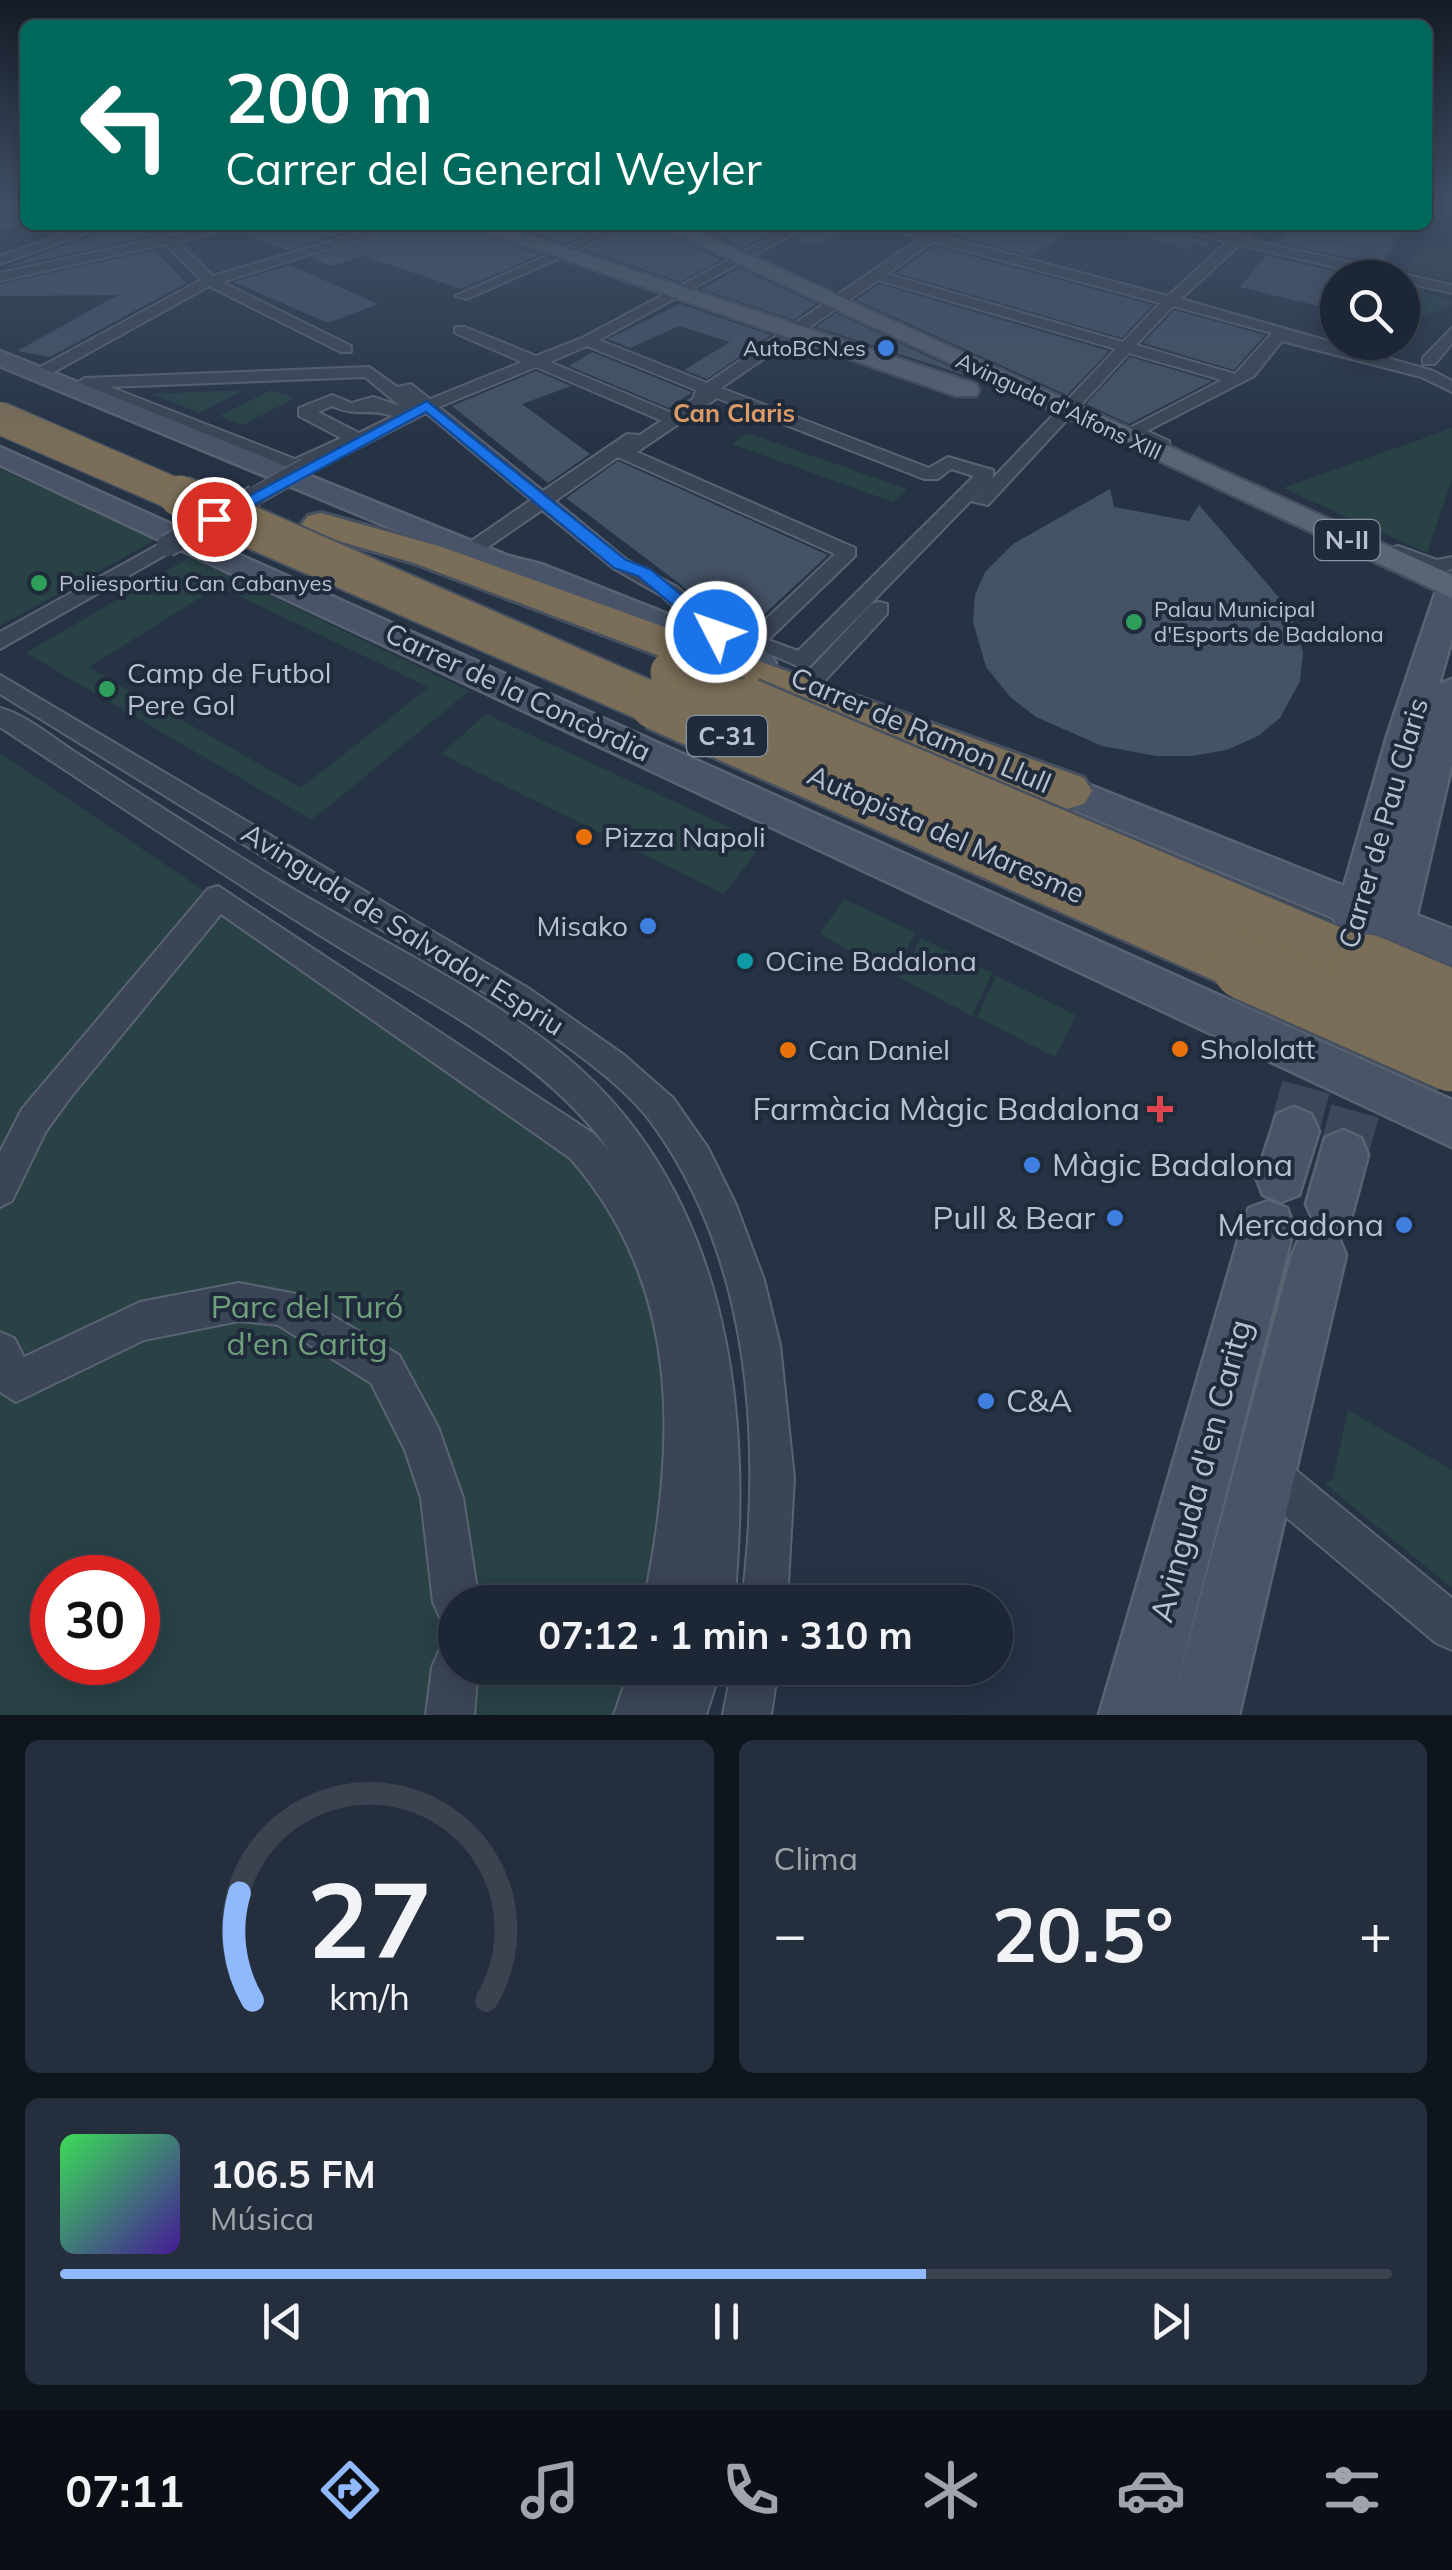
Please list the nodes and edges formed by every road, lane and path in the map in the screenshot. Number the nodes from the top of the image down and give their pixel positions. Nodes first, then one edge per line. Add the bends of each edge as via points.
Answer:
1 (214, 281) edge
2 (497, 281) edge
3 (641, 281) edge
4 (703, 281) edge
5 (786, 281) edge
6 (867, 281) edge
7 (897, 281) edge
8 (1095, 281) edge
9 (1195, 281) edge
10 (1416, 281) edge
11 (211, 282) junction
12 (1452, 289) edge
13 (680, 294) junction
14 (462, 296) dead end
15 (1173, 302) junction
16 (835, 303) junction
17 (460, 330) dead end
18 (793, 332) junction
19 (1452, 333) edge
20 (588, 341) junction
21 (1125, 347) junction
22 (0, 358) edge
23 (1429, 361) dead end
24 (535, 362) junction
25 (288, 373) junction
26 (1452, 376) edge
27 (1236, 379) junction
28 (34, 380) edge
29 (105, 382) joint
30 (1452, 387) edge
31 (708, 389) junction
32 (427, 406) junction
33 (1055, 413) junction
34 (666, 416) junction
35 (0, 418) edge
36 (0, 433) edge
37 (0, 455) edge
38 (96, 461) junction
39 (541, 501) junction
40 (320, 524) junction
41 (471, 550) junction
42 (848, 552) joint
43 (1452, 563) edge
44 (1452, 587) edge
45 (0, 642) edge
46 (742, 657) junction
47 (0, 682) edge
48 (811, 682) junction
49 (1452, 690) edge
50 (0, 716) edge
51 (1067, 792) junction
52 (1376, 915) junction
53 (1452, 948) edge
54 (1452, 1003) edge
55 (1452, 1060) edge
56 (1353, 1115) junction
57 (1452, 1124) edge
58 (1302, 1163) junction
59 (0, 1189) edge
60 (0, 1352) edge
61 (1277, 1482) dead end
62 (454, 1585) edge
63 (669, 1585) edge
64 (714, 1585) edge
65 (768, 1585) edge
66 (1452, 1627) edge
67 (453, 1685) edge
68 (648, 1685) edge
69 (692, 1685) edge
70 (752, 1685) edge
71 (450, 1715) edge
72 (638, 1715) edge
73 (682, 1715) edge
74 (747, 1715) edge
75 (1134, 1715) edge
76 (1204, 1715) edge

1 - 11 street
2 - 14 street
3 - 13 main road, N-II
4 - 13 street
5 - 16 main road, Avinguda d'Alfons XIII / N-II
6 - 16 street
7 - 21 street
8 - 15 street
9 - 15 street
10 - 12 street
11 - 25 street via 346,349
11 - 28 street
13 - 18 main road, N-II
13 - 20 street
15 - 21 street
15 - 26 street
16 - 18 street
16 - 33 main road, Avinguda d'Alfons XIII / N-II
17 - 24 street
18 - 31 street
18 - 33 main road, N-II
19 - 23 street
20 - 24 street
20 - 31 street
21 - 27 street
21 - 33 street
22 - 28 street, Carrer de Ramon Llull
24 - 32 street
24 - 34 street
25 - 28 street
25 - 32 street via 382,368
27 - 30 street via 1278,335 1434,376
27 - 43 street via 1133,431 1428,565
28 - 40 highway, Autopista del Maresme / C-31
28 - 41 street, Carrer de Ramon Llull
29 - 29 street via 368,372 414,408 406,414 373,402 351,409 332,400 305,412 355,438 296,466 85,383
31 - 34 street
32 - 39 street
32 - 45 street, bridge via 306,467
33 - 44 main road, Avinguda d'Alfons XIII / N-II via 1154,450
33 - 48 street
34 - 39 street
35 - 38 highway, Autopista del Maresme / C-31, bridge
36 - 38 highway, bridge
37 - 58 street, Carrer de la Concòrdia
38 - 55 highway, Autopista del Maresme / C-31, bridge
39 - 41 street
39 - 46 street via 620,564 660,584
40 - 51 highway via 428,555
40 - 54 highway, Autopista del Maresme / C-31, bridge
41 - 46 street, Carrer de Ramon Llull
42 - 42 street via 753,642 802,661 986,474 948,462 931,475 715,392 624,453
44 - 52 street, Carrer de Pau Claris via 1406,734
46 - 48 street, Carrer de Ramon Llull
47 - 65 street, Avinguda de Salvador Espriu via 517,997 660,1108 712,1190 752,1307 770,1397 774,1546
48 - 51 street, Carrer de Ramon Llull
49 - 52 street, Carrer de Pau Claris
50 - 64 street, Avinguda de Salvador Espriu via 545,1059 610,1120 650,1174 710,1327 720,1428
51 - 52 street, Carrer de Ramon Llull
52 - 53 street, Carrer de Ramon Llull
52 - 56 street, Carrer de Pau Claris
52 - 58 street, Carrer de Pau Claris
56 - 57 street, Carrer de la Concòrdia
56 - 58 street, Avinguda d'en Caritg
56 - 58 street, Carrer de la Concòrdia
58 - 75 street, Avinguda d'en Caritg
58 - 76 street, Avinguda d'en Caritg
59 - 63 street via 58,1087 218,896 582,1146 621,1190 660,1268 682,1355 687,1463
60 - 62 street via 16,1382 140,1322 239,1302 283,1307 385,1369 423,1442 442,1498
61 - 66 street
67 - 71 street
68 - 72 street
69 - 73 street
70 - 74 street

